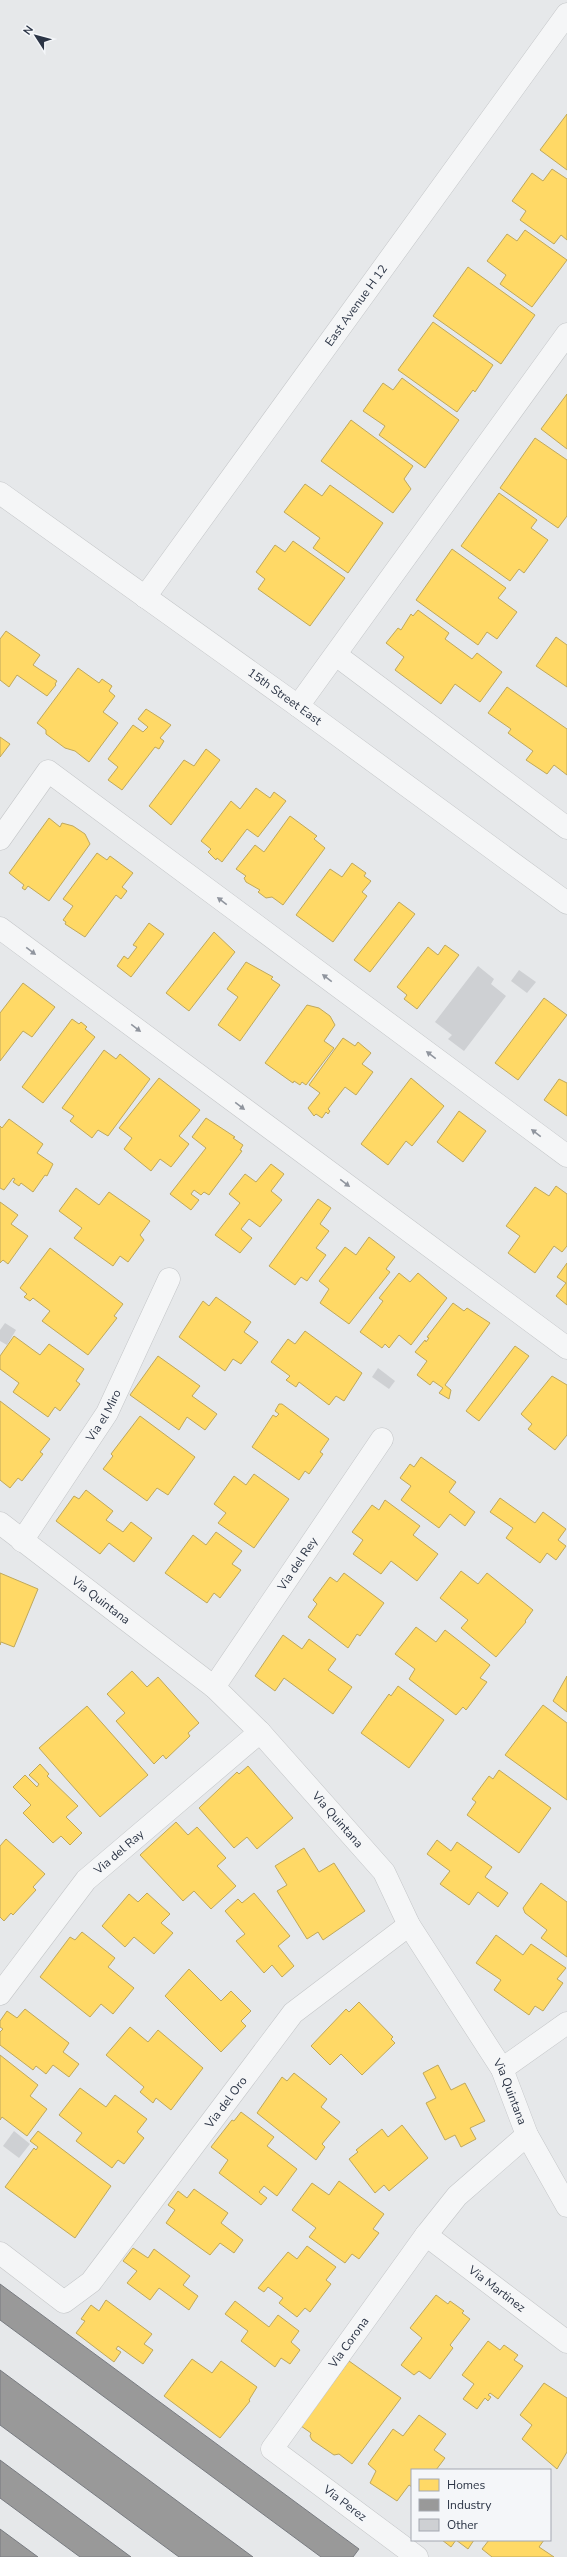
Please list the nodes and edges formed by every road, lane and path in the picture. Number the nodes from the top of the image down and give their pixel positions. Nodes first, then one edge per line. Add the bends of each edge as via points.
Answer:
1 (567, 14) edge
2 (567, 334) edge
3 (0, 493) edge
4 (145, 597) junction
5 (336, 655) junction
6 (298, 706) junction
7 (567, 828) edge
8 (0, 839) edge
9 (567, 903) edge
10 (0, 928) edge
11 (567, 1156) edge
12 (169, 1280) dead end
13 (567, 1348) edge
14 (382, 1440) dead end
15 (0, 1523) edge
16 (22, 1541) junction
17 (214, 1687) junction
18 (260, 1732) junction
19 (410, 1925) junction
20 (0, 1994) edge
21 (567, 2023) edge
22 (502, 2069) junction
23 (527, 2135) junction
24 (567, 2206) edge
25 (426, 2235) junction
26 (0, 2253) edge
27 (567, 2342) edge
28 (272, 2449) joint
29 (418, 2557) edge

1 - 4 street, East Avenue H 12
2 - 5 street
3 - 4 street, 15th Street East
4 - 6 street, 15th Street East
5 - 6 street
5 - 7 street
6 - 9 street, 15th Street East
11 -> 8 street via 48,771
10 -> 13 street
12 - 16 street, Via el Miro via 107,1413
14 - 17 street, Via del Rey
15 - 16 street, Via Quintana
16 - 17 street, Via Quintana
17 - 18 street, Via Quintana
18 - 19 street, Via Quintana via 384,1872
18 - 20 street, Via del Ray via 86,1880
19 - 22 street, Via Quintana
19 - 26 street, Via del Oro via 293,2013 91,2282 64,2302
21 - 22 street
22 - 23 street, Via Quintana
23 - 24 street, Via Quintana
23 - 25 street, Via Corona via 457,2196
25 - 27 street, Via Martinez
25 - 28 street, Via Corona
28 - 29 street, Via Perez

